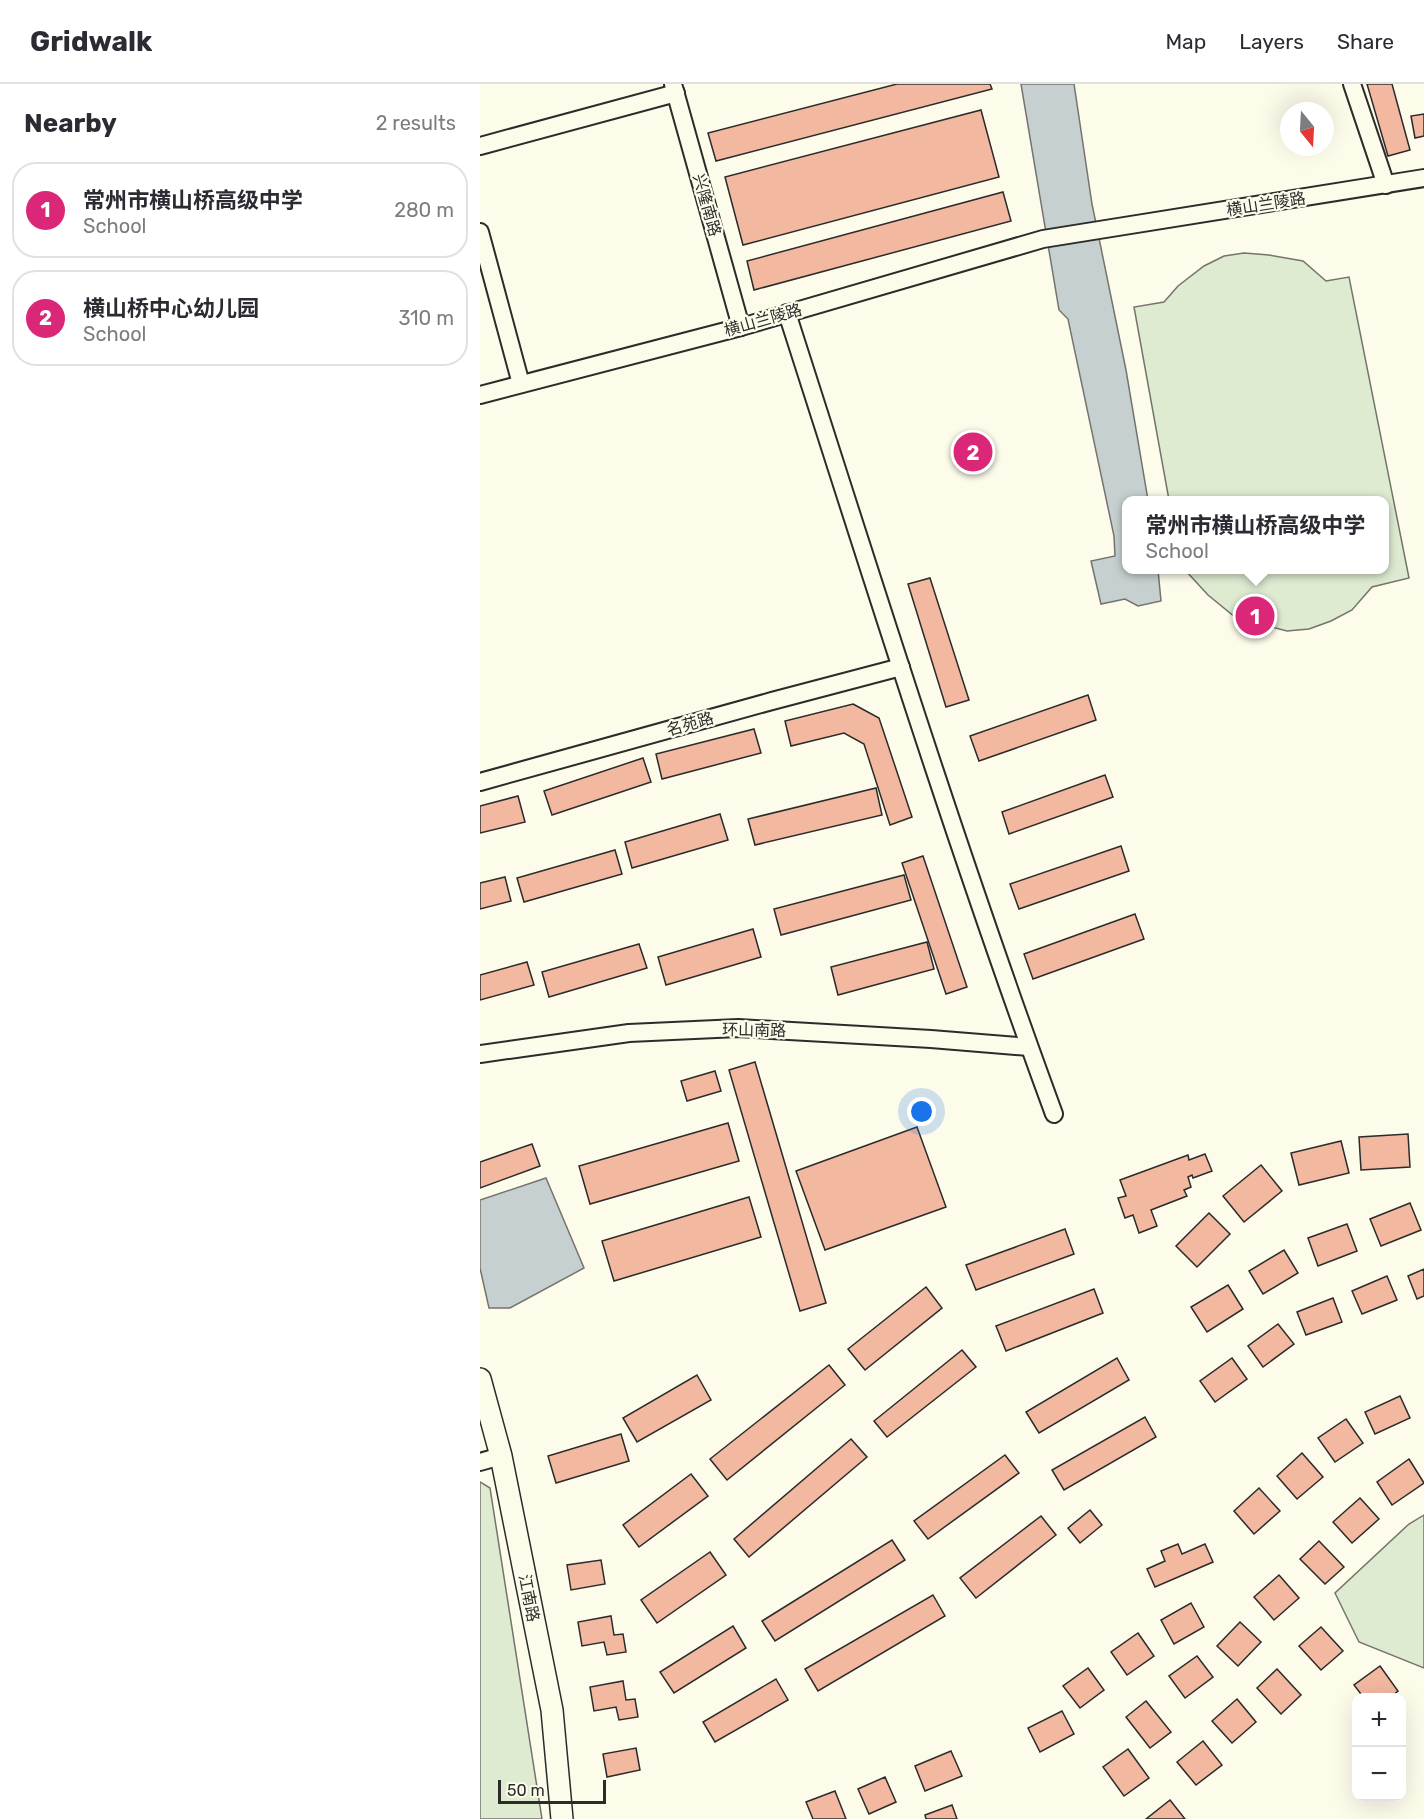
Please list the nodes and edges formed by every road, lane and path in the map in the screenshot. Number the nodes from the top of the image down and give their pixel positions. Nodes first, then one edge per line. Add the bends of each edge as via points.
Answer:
1 (1352, 84) edge
2 (675, 89) edge
3 (480, 146) edge
4 (1424, 178) edge
5 (1386, 185) junction
6 (480, 232) edge
7 (787, 313) junction
8 (741, 327) junction
9 (521, 384) junction
10 (480, 395) edge
11 (901, 667) junction
12 (480, 782) edge
13 (1029, 1047) junction
14 (480, 1054) edge
15 (1054, 1114) dead end
16 (480, 1379) edge
17 (501, 1456) junction
18 (480, 1462) edge
19 (562, 1819) edge

1 - 5 street
2 - 3 street
2 - 8 street, 兴隆南路
4 - 5 street, 横山兰陵路
5 - 7 street, 横山兰陵路 via 1044,239
6 - 9 street
7 - 8 street, 横山兰陵路
7 - 11 street
8 - 9 street, 横山兰陵路
9 - 10 street, 横山兰陵路
11 - 12 street, 名苑路
11 - 13 street
13 - 14 street, 环山南路 via 738,1028 629,1033
13 - 15 street
16 - 17 main road, 江南路
17 - 18 street
17 - 19 main road, 江南路 via 552,1710

